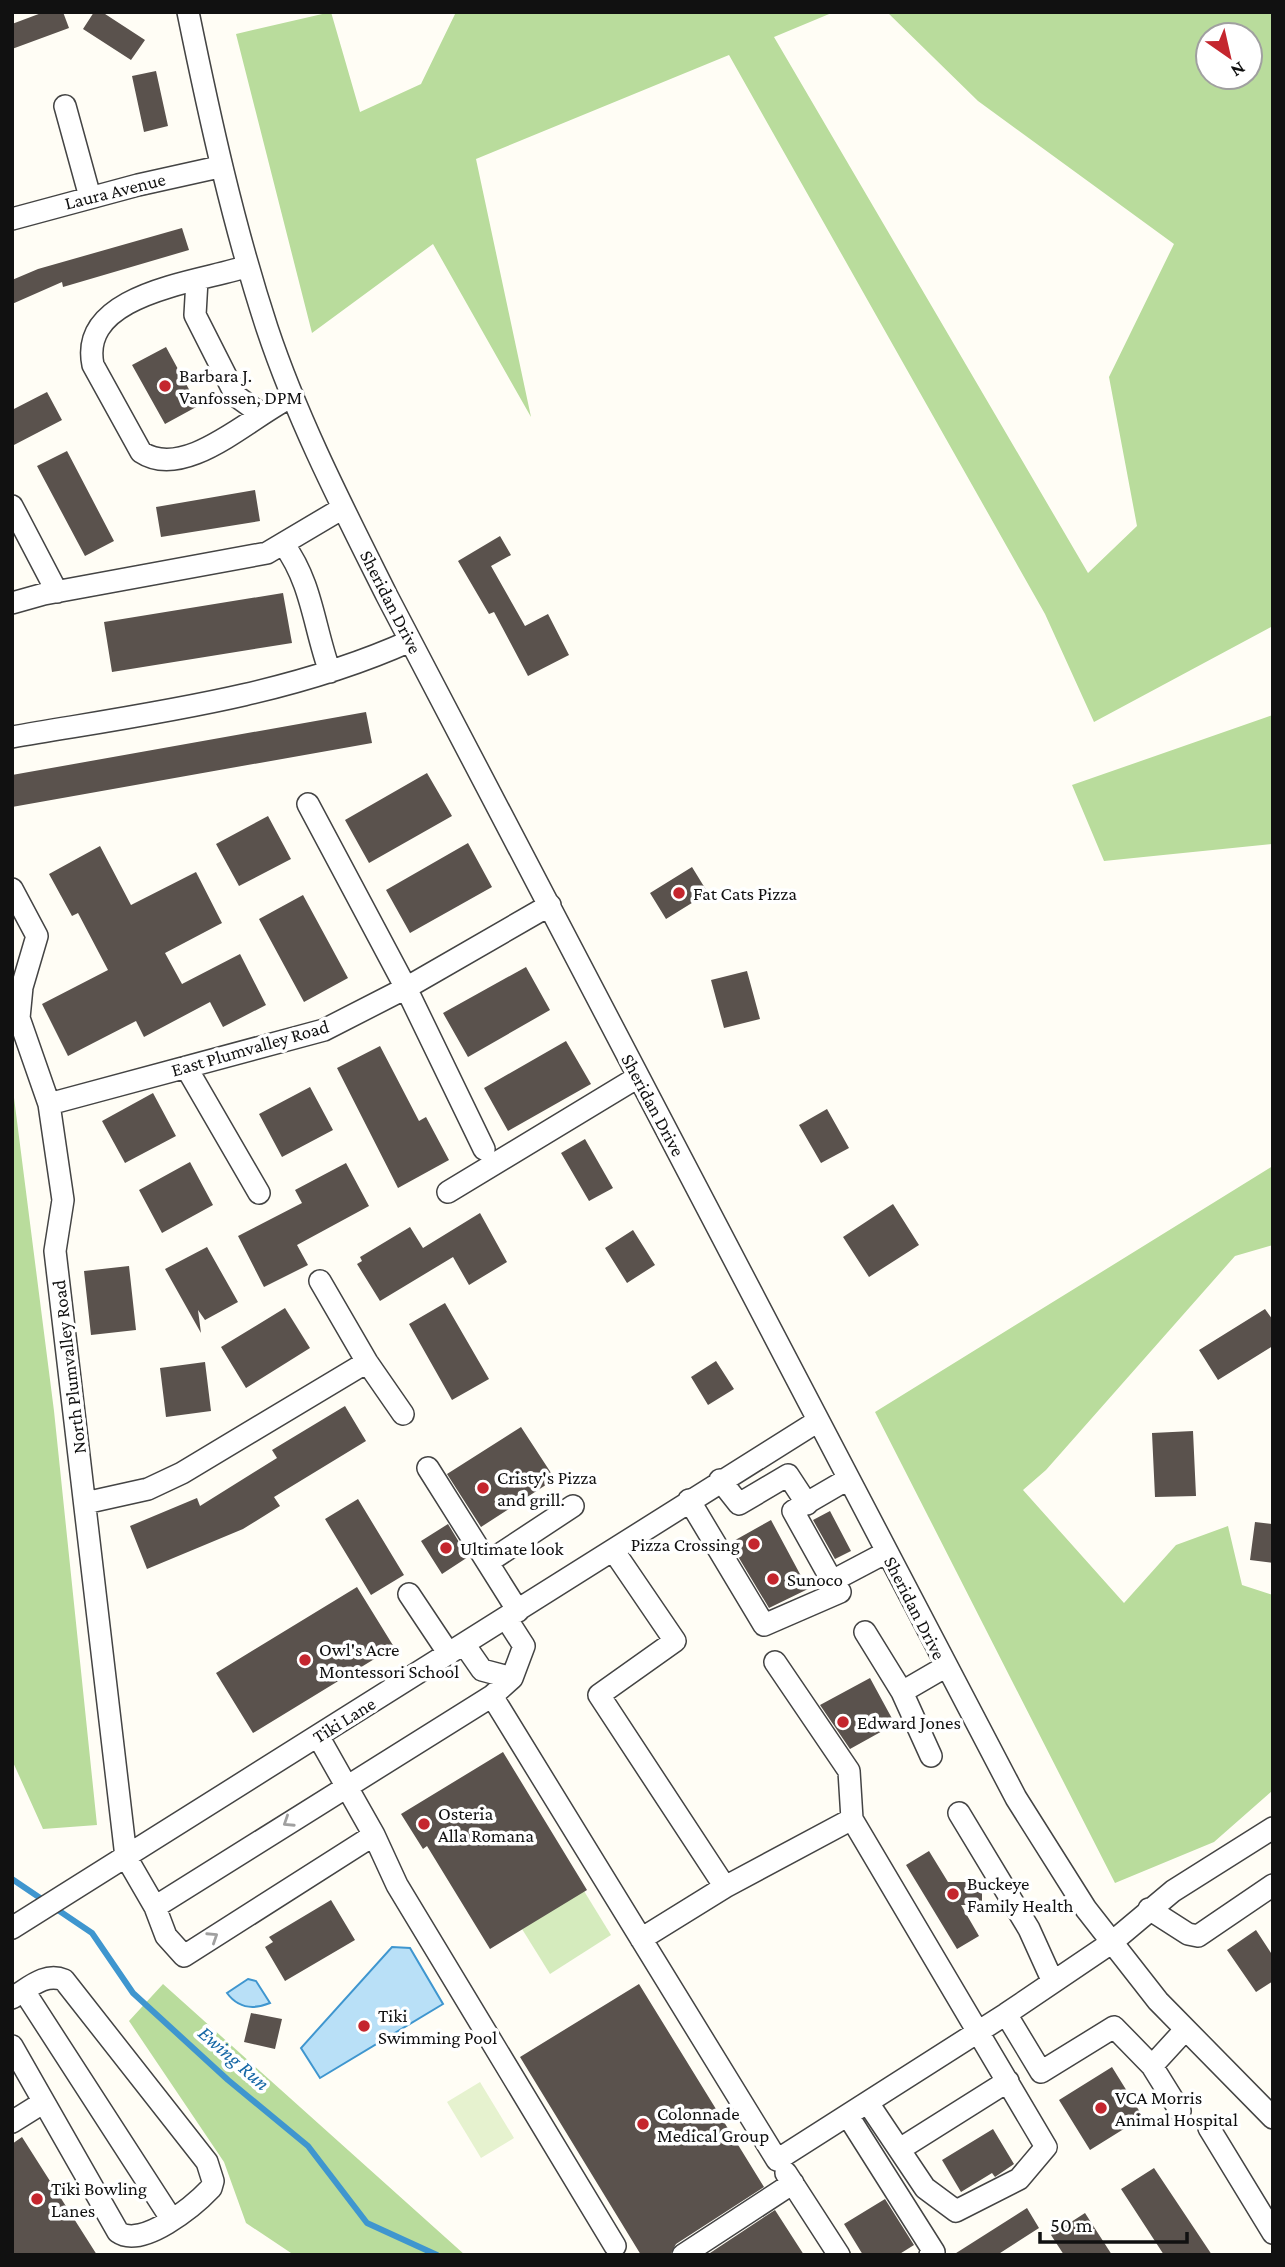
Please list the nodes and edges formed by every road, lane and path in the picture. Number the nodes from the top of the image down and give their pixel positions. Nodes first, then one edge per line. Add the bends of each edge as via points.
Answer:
1 (188, 12) edge
2 (65, 106) dead end
3 (219, 167) junction
4 (90, 197) junction
5 (12, 219) edge
6 (248, 266) junction
7 (197, 279) junction
8 (293, 396) junction
9 (261, 414) junction
10 (12, 506) edge
11 (343, 508) junction
12 (284, 545) junction
13 (57, 592) junction
14 (12, 603) edge
15 (410, 641) junction
16 (330, 671) junction
17 (12, 737) edge
18 (308, 804) dead end
19 (12, 889) edge
20 (550, 905) junction
21 (406, 988) junction
22 (186, 1067) junction
23 (638, 1077) junction
24 (49, 1104) junction
25 (484, 1149) dead end
26 (259, 1192) dead end
27 (448, 1192) dead end
28 (320, 1281) dead end
29 (366, 1362) junction
30 (403, 1414) dead end
31 (818, 1422) junction
32 (428, 1468) dead end
33 (848, 1479) junction
34 (720, 1480) junction
35 (689, 1500) junction
36 (85, 1503) junction
37 (807, 1504) junction
38 (573, 1506) dead end
39 (613, 1550) junction
40 (887, 1552) junction
41 (488, 1562) junction
42 (832, 1581) junction
43 (410, 1594) dead end
44 (512, 1615) junction
45 (865, 1632) dead end
46 (456, 1649) junction
47 (775, 1662) dead end
48 (945, 1667) junction
49 (512, 1678) junction
50 (902, 1692) junction
51 (492, 1696) junction
52 (318, 1736) junction
53 (931, 1756) dead end
54 (346, 1785) junction
55 (959, 1813) dead end
56 (852, 1819) junction
57 (1273, 1828) edge
58 (374, 1835) junction
59 (126, 1857) junction
60 (1273, 1885) edge
61 (725, 1887) junction
62 (155, 1907) junction
63 (1149, 1909) junction
64 (12, 1928) edge
65 (640, 1939) junction
66 (1111, 1942) junction
67 (1053, 1982) junction
68 (18, 1994) edge
69 (1006, 2014) junction
70 (1185, 2031) junction
71 (979, 2032) junction
72 (14, 2054) edge
73 (1152, 2066) junction
74 (1008, 2081) junction
75 (44, 2102) junction
76 (868, 2103) junction
77 (1180, 2111) dead end
78 (848, 2116) junction
79 (1273, 2118) edge
80 (12, 2122) edge
81 (1209, 2128) dead end
82 (900, 2149) junction
83 (777, 2160) junction
84 (793, 2183) junction
85 (173, 2220) junction
86 (1273, 2233) edge
87 (615, 2246) dead end
88 (683, 2255) edge
89 (839, 2255) edge
90 (930, 2255) edge

1 - 3 street, Sheridan Drive
2 - 4 street
3 - 4 street, Laura Avenue
3 - 6 street, Sheridan Drive
4 - 5 street, Laura Avenue
6 - 7 street
6 - 8 street, Sheridan Drive
7 - 9 street via 195,315 236,396
7 - 9 street via 152,292 111,315 93,342 93,365 141,452 153,460 184,458
8 - 9 street
8 - 11 street, Sheridan Drive
10 - 13 street
11 - 12 street
11 - 15 street, Sheridan Drive
12 - 13 street via 240,560
12 - 16 street via 306,582
13 - 14 street
15 - 16 street
15 - 20 street, Sheridan Drive
16 - 17 street via 298,682
18 - 21 street
19 - 24 street, North Plumvalley Road via 37,936 22,987 19,1018
20 - 21 street, East Plumvalley Road
20 - 23 street, Sheridan Drive
21 - 22 street, East Plumvalley Road via 324,1030
21 - 25 street
22 - 24 street, East Plumvalley Road
22 - 26 street
23 - 27 street
23 - 31 street, Sheridan Drive
24 - 36 street, North Plumvalley Road via 63,1200 55,1251
28 - 29 street
29 - 30 street
29 - 36 street via 182,1474 148,1489
31 - 33 street, Sheridan Drive
31 - 34 street, Tiki Lane
32 - 41 street
33 - 37 street
33 - 40 street, Sheridan Drive
34 - 35 street, Tiki Lane
34 - 37 street via 739,1504 788,1475
35 - 39 street, Tiki Lane
35 - 42 street via 764,1625 840,1592
36 - 59 street, North Plumvalley Road
37 - 42 street via 793,1511
38 - 41 street
39 - 44 street, Tiki Lane
39 - 61 street via 675,1641 600,1695
40 - 42 street
40 - 48 street, Sheridan Drive
41 - 44 street
43 - 46 street
44 - 46 street, Tiki Lane
44 - 49 street via 524,1646
45 - 50 street
46 - 49 street via 482,1670
46 - 52 street, Tiki Lane
47 - 56 street via 849,1771
48 - 50 street
48 - 66 street, Sheridan Drive via 1016,1798
49 - 51 street
50 - 53 street
51 - 54 street
51 - 65 street
52 - 54 street
52 - 59 street, Tiki Lane
54 - 58 street
54 -> 62 street
55 - 67 street via 1028,1929
56 - 61 street
56 - 71 street
57 - 63 street
62 -> 58 street via 166,1936 184,1956
58 - 87 street via 397,1885
59 - 62 street
59 - 64 street, Tiki Lane
60 - 63 street via 1198,1936
61 - 65 street
63 - 66 street
65 - 83 street
66 - 67 street
66 - 70 street, Sheridan Drive
67 - 69 street
68 - 85 street
68 - 85 street via 46,1978 64,1980 207,2162 211,2188
69 - 71 street
69 - 73 street via 1041,2072 1114,2027
70 - 73 street
70 - 79 street, Sheridan Drive
71 - 74 street
71 - 76 street
72 - 75 street
73 - 77 street
74 - 82 street
74 - 82 street via 1046,2147 1019,2179 956,2211 925,2188
75 - 80 street
75 - 85 street via 118,2232 133,2238
76 - 78 street
76 - 82 street
78 - 83 street
78 - 90 street via 934,2252
81 - 86 street
83 - 84 street
84 - 88 street
84 - 89 street

